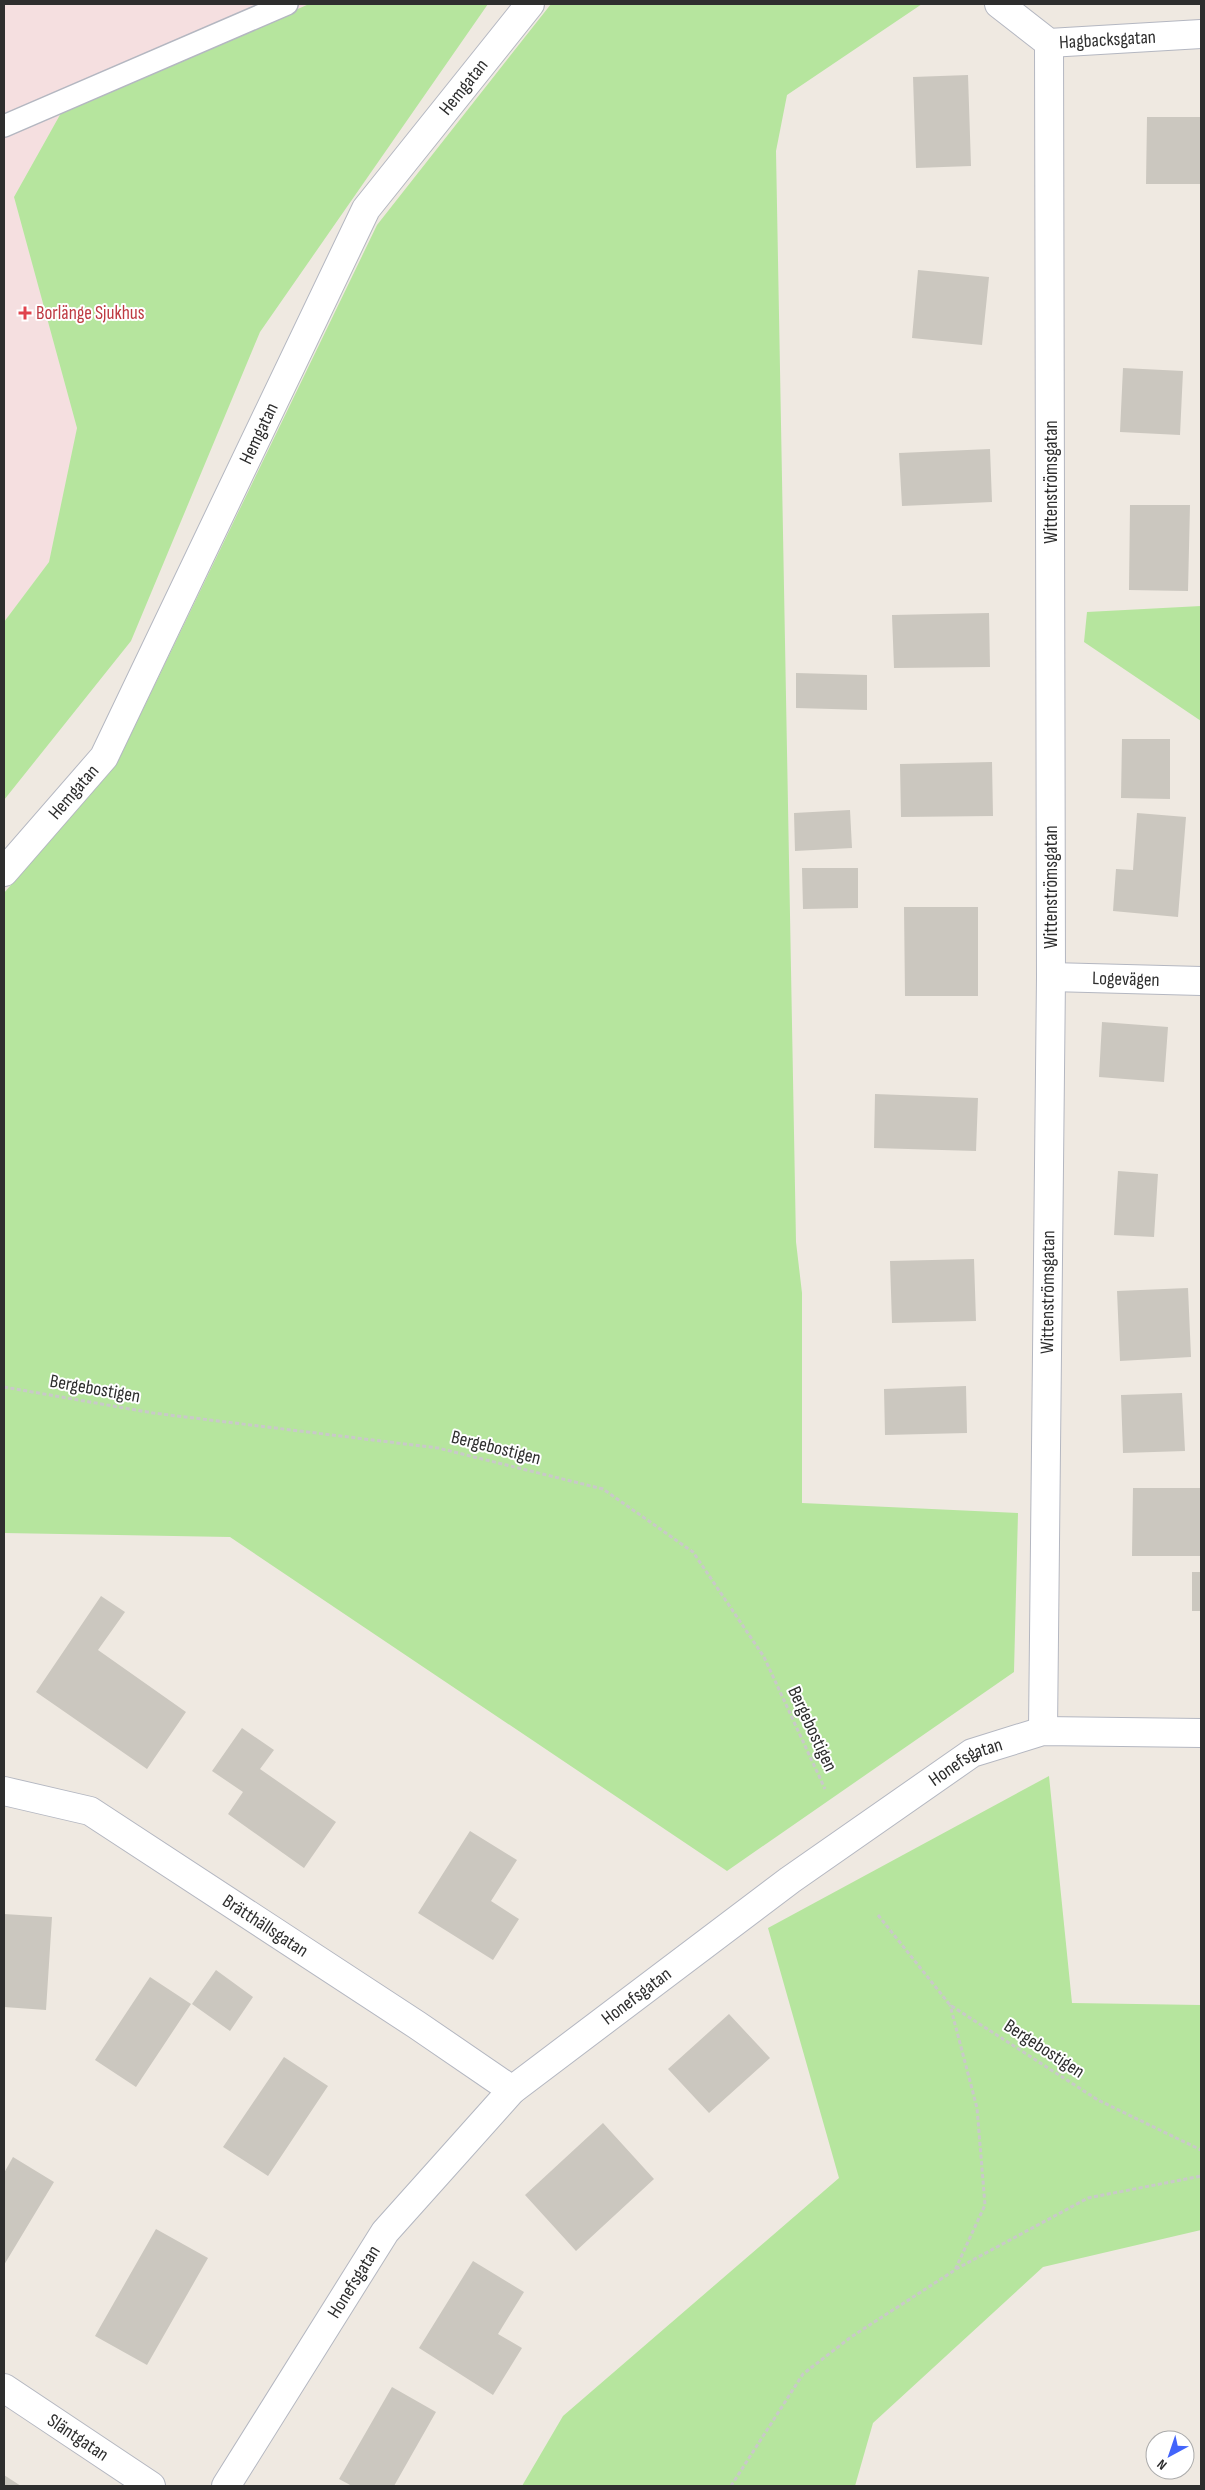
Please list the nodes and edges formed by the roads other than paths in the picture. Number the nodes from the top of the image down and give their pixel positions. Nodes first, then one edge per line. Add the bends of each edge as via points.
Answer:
1 (287, 4) edge
2 (530, 4) edge
3 (999, 4) edge
4 (1201, 34) edge
5 (1048, 43) junction
6 (4, 126) edge
7 (4, 872) edge
8 (1051, 977) junction
9 (1201, 981) edge
10 (1043, 1731) junction
11 (1201, 1733) edge
12 (4, 1790) edge
13 (512, 2090) junction
14 (4, 2388) edge
15 (151, 2486) edge
16 (226, 2486) edge

1 - 6 lane
2 - 7 street, Hemgatan via 366,209 104,757
3 - 5 street, Hagbacksgatan
4 - 5 street, Hagbacksgatan
5 - 8 street, Wittenströmsgatan
8 - 9 street, Logevägen
8 - 10 street, Wittenströmsgatan
10 - 11 street, Honefsgatan
10 - 13 street, Honefsgatan via 972,1753 790,1880
12 - 13 street, Brätthällsgatan via 90,1811
13 - 16 street, Honefsgatan via 385,2232
14 - 15 street, Släntgatan

